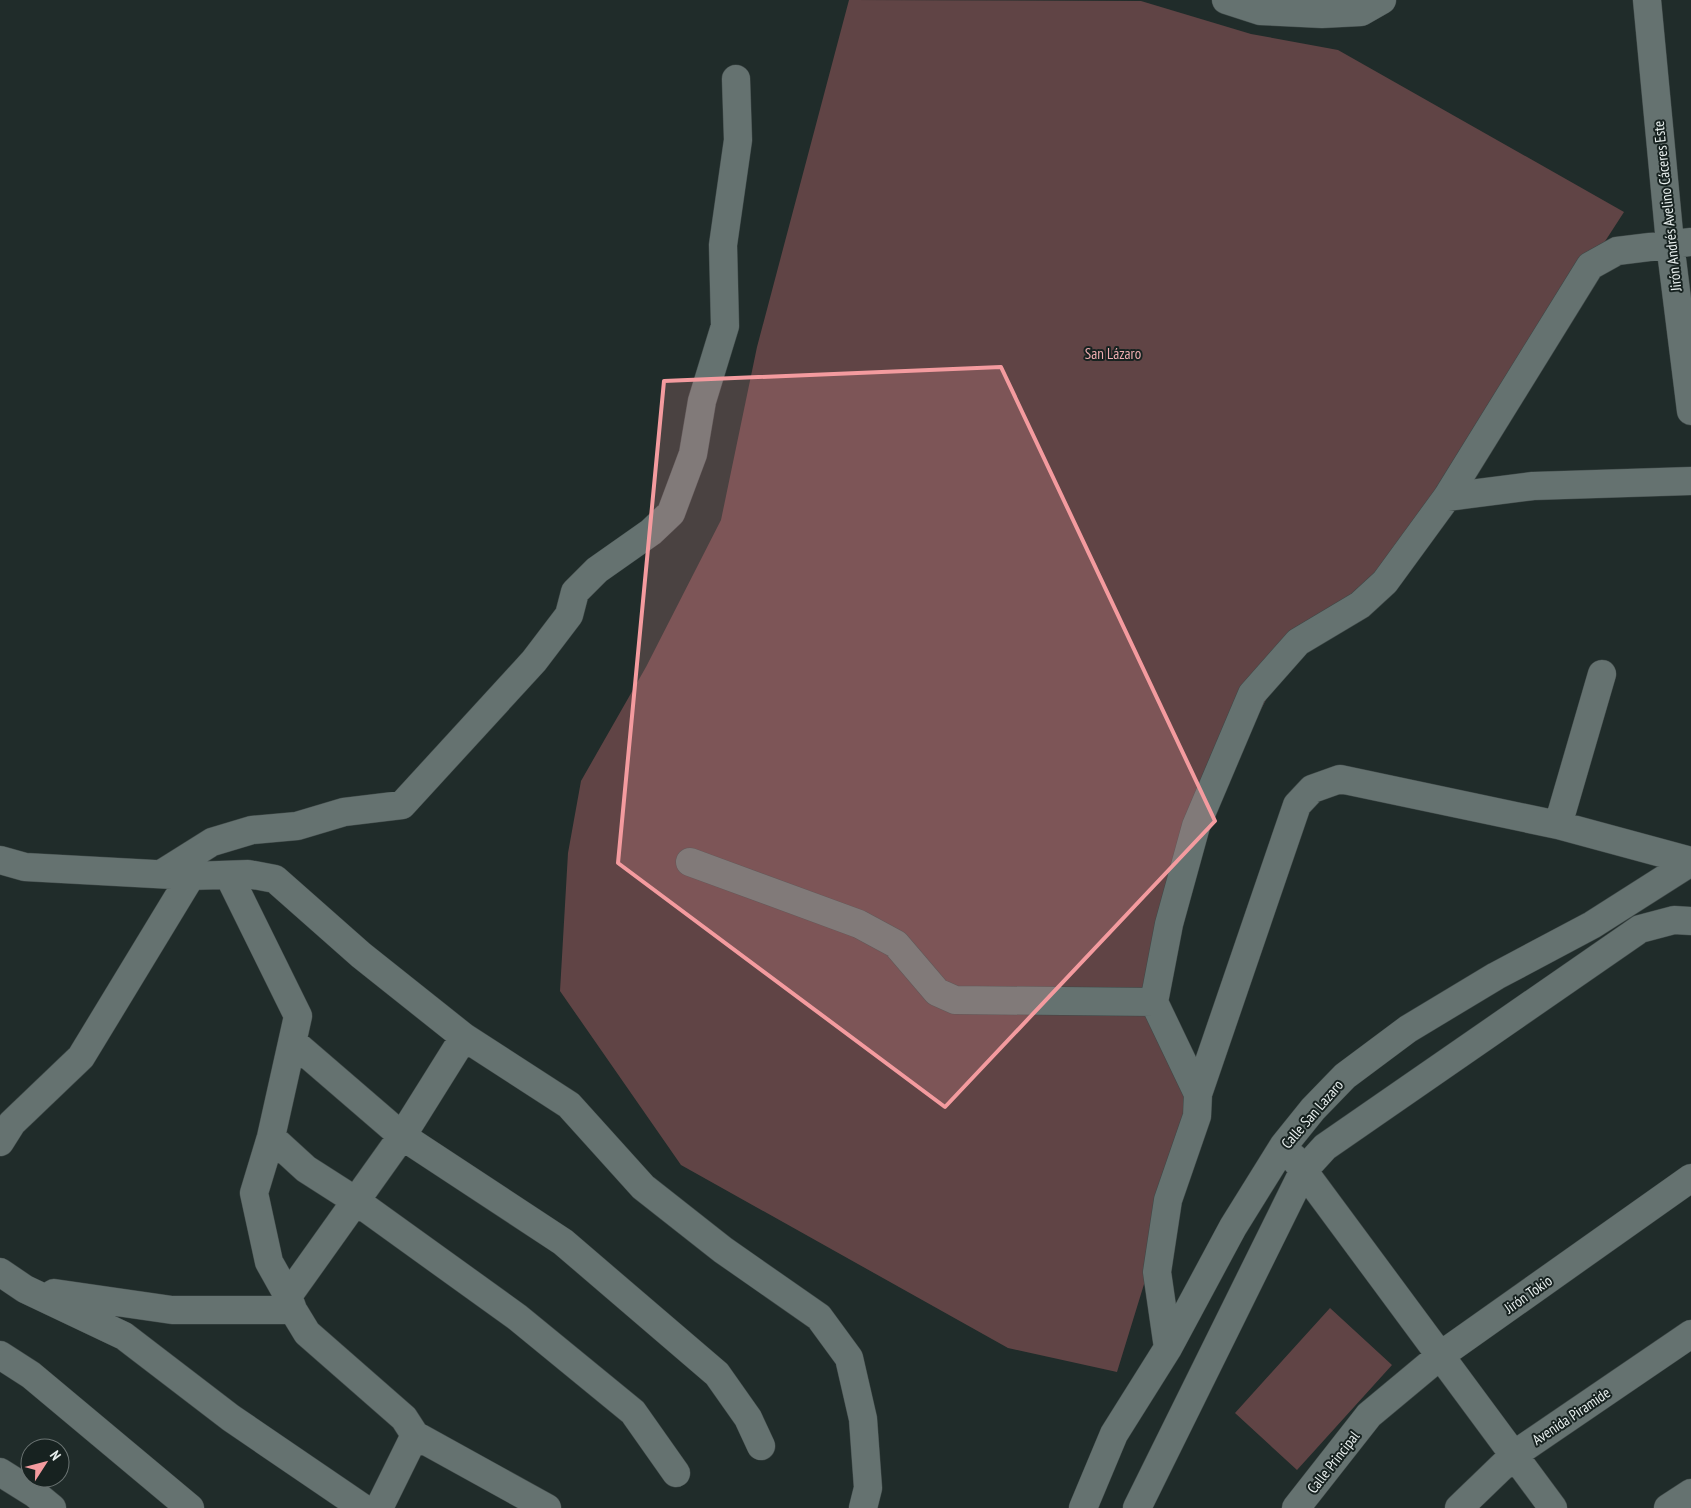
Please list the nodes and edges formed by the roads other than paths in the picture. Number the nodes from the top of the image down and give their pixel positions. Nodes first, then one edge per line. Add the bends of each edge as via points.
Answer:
1 (1226, 0) edge
2 (1382, 0) edge
3 (1647, 0) edge
4 (736, 79) dead end
5 (1681, 242) edge
6 (1691, 411) edge
7 (1691, 481) edge
8 (1447, 497) junction
9 (1602, 674) dead end
10 (1558, 825) junction
11 (0, 860) edge
12 (1691, 861) edge
13 (690, 862) dead end
14 (161, 874) junction
15 (191, 876) junction
16 (229, 876) junction
17 (1691, 921) edge
18 (1154, 1002) junction
19 (464, 1037) junction
20 (293, 1042) junction
21 (1198, 1094) junction
22 (271, 1136) junction
23 (402, 1136) junction
24 (0, 1142) edge
25 (1284, 1145) junction
26 (1304, 1170) junction
27 (1691, 1178) edge
28 (356, 1201) junction
29 (0, 1272) edge
30 (25, 1289) junction
31 (291, 1303) junction
32 (1691, 1334) edge
33 (1168, 1348) junction
34 (0, 1355) edge
35 (1441, 1355) junction
36 (1369, 1416) joint
37 (415, 1435) junction
38 (761, 1446) dead end
39 (1515, 1454) junction
40 (0, 1472) edge
41 (676, 1473) dead end
42 (1691, 1493) edge
43 (52, 1508) edge
44 (190, 1508) edge
45 (363, 1508) edge
46 (379, 1508) edge
47 (546, 1508) edge
48 (863, 1508) edge
49 (1083, 1508) edge
50 (1137, 1508) edge
51 (1296, 1508) edge
52 (1458, 1508) edge
53 (1553, 1508) edge
54 (1668, 1508) edge

1 - 2 street via 1260,11 1322,14 1361,12
3 - 5 street, Jirón Andrés Avelino Cáceres Este
4 - 14 street via 738,140 723,245 725,326 702,401 693,454 671,514 596,570 575,592 569,615 534,661 402,805 344,812 297,826 252,830 212,842
5 - 6 street, Jirón Andrés Avelino Cáceres Este
5 - 8 street via 1617,251 1590,266
7 - 8 street via 1534,486
8 - 18 street via 1385,582 1360,605 1298,642 1252,694 1196,826 1169,924
9 - 10 street
10 - 12 street
10 - 21 street via 1340,779 1312,789 1297,805
11 - 14 street via 25,867
12 - 25 street, Calle San Lazaro via 1592,925 1496,976 1408,1029 1345,1076
13 - 18 street via 859,924 896,944 937,992 955,1000
14 - 15 street
15 - 16 street
15 - 24 street via 81,1057 12,1123
16 - 19 street via 248,874 275,878 361,955
16 - 20 street via 298,1016
17 - 26 street via 1674,920 1640,930 1325,1147
18 - 21 street
19 - 23 street
19 - 48 street via 569,1105 644,1187 723,1250 819,1317 848,1358 863,1419 868,1488
20 - 22 street
20 - 23 street
21 - 33 street via 1197,1116 1168,1200 1157,1272
22 - 28 street via 306,1169
22 - 31 street via 254,1193 269,1262
23 - 28 street
23 - 38 street via 563,1242 717,1374 748,1418
25 - 26 street
25 - 33 street, Calle San Lazaro via 1233,1227
26 - 35 street
26 - 50 street
27 - 35 street, Jirón Tokio
28 - 31 street
28 - 41 street via 518,1317 633,1412
29 - 30 street
30 - 31 street via 172,1310
30 - 45 street via 124,1336 232,1418
31 - 37 street via 307,1332 404,1418
32 - 39 street, Avenida Piramide
33 - 49 street, Calle San Lazaro via 1114,1434
34 - 44 street via 31,1375
35 - 36 street, Jirón Tokio
35 - 39 street
36 - 51 street, Calle Principal
37 - 46 street
37 - 47 street
39 - 52 street, Avenida Piramide
39 - 53 street
40 - 43 street
42 - 54 street

